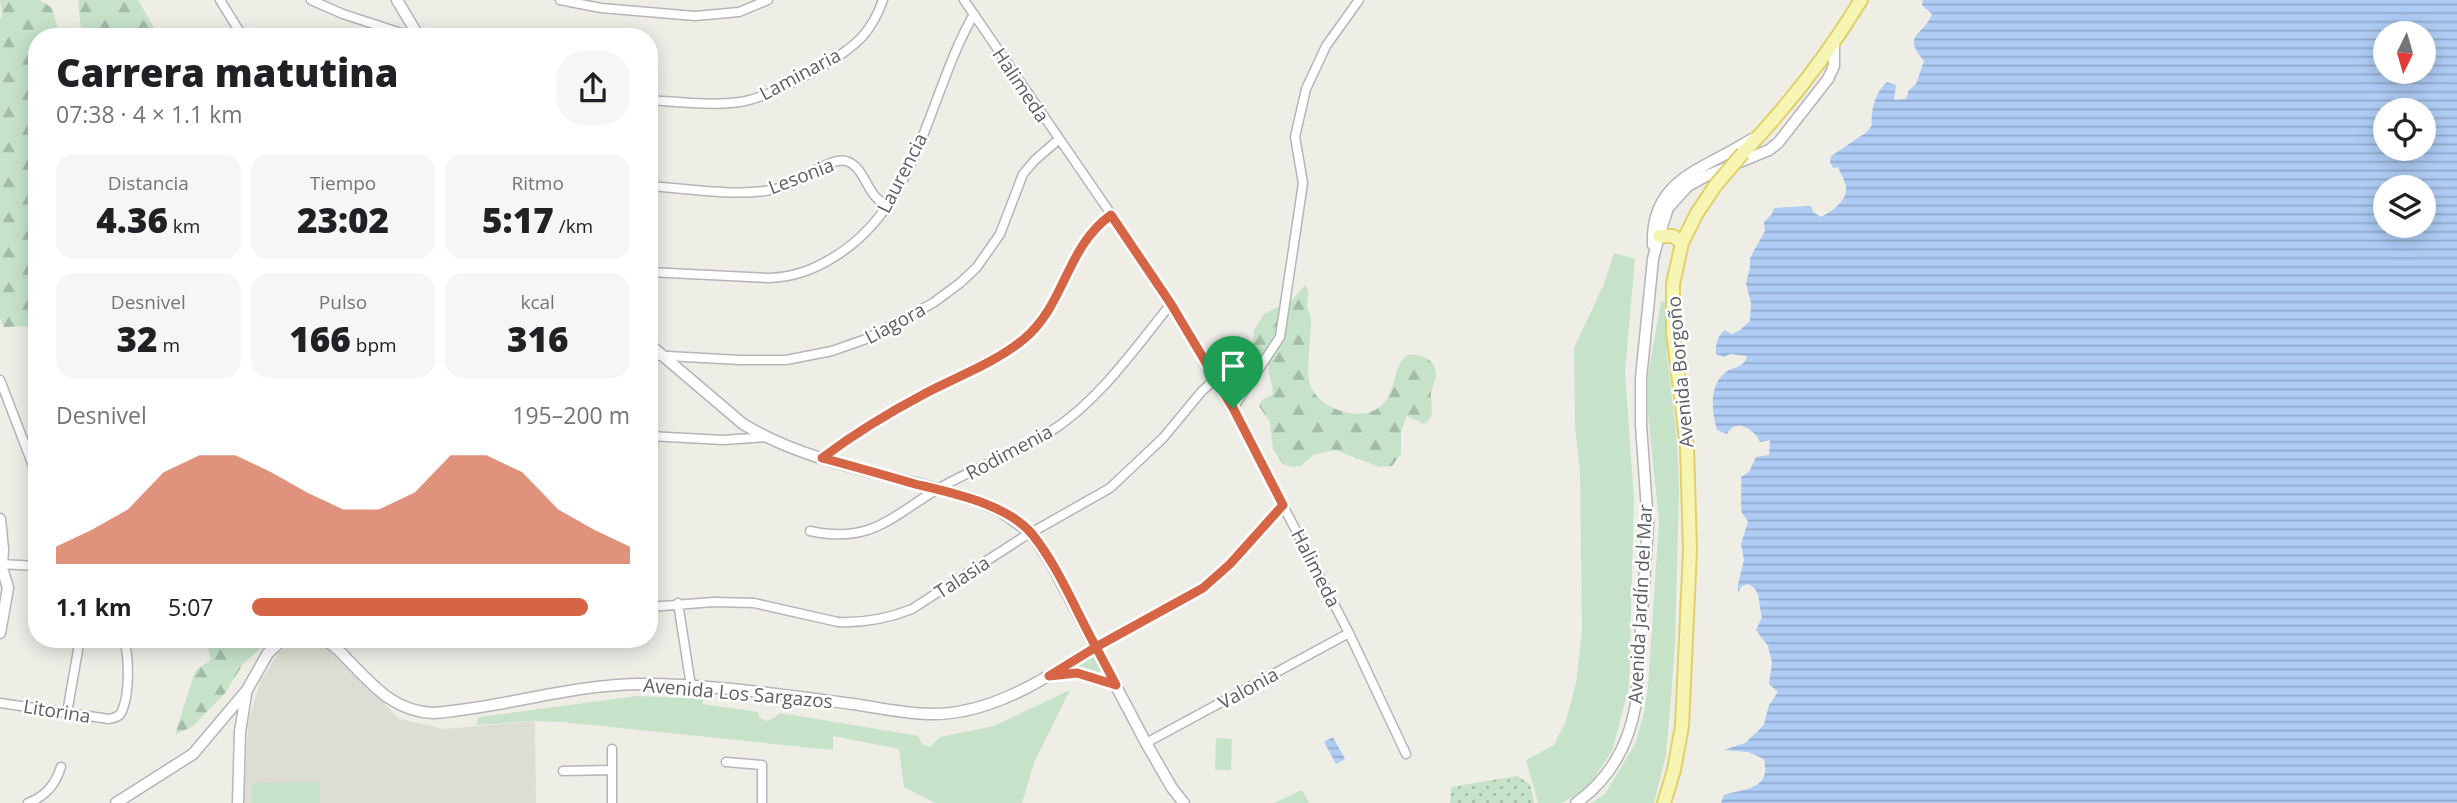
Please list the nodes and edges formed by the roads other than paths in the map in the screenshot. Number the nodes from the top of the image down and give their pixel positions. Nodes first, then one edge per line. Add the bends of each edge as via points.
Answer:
1 (220, 0) edge
2 (311, 0) edge
3 (397, 0) edge
4 (560, 0) edge
5 (768, 0) edge
6 (883, 0) edge
7 (964, 0) edge
8 (1359, 0) edge
9 (1861, 0) edge
10 (974, 14) junction
11 (237, 28) edge
12 (386, 28) edge
13 (414, 28) edge
14 (1834, 43) junction
15 (658, 100) edge
16 (1764, 131) junction
17 (1058, 140) junction
18 (658, 186) edge
19 (889, 205) junction
20 (1111, 215) junction
21 (1659, 236) junction
22 (1682, 243) junction
23 (1653, 260) junction
24 (658, 272) edge
25 (1171, 304) junction
26 (658, 351) edge
27 (658, 356) edge
28 (664, 356) junction
29 (1217, 378) junction
30 (0, 380) edge
31 (3, 394) edge
32 (1233, 408) junction
33 (658, 436) edge
34 (767, 437) junction
35 (28, 455) edge
36 (822, 458) junction
37 (937, 489) junction
38 (1283, 505) junction
39 (0, 519) edge
40 (810, 531) dead end
41 (1031, 533) junction
42 (1, 563) edge
43 (28, 565) edge
44 (678, 603) junction
45 (658, 606) edge
46 (1349, 632) junction
47 (0, 633) edge
48 (1096, 647) junction
49 (78, 648) edge
50 (126, 648) edge
51 (274, 648) edge
52 (336, 648) edge
53 (1049, 676) junction
54 (1116, 685) junction
55 (691, 686) junction
56 (247, 690) junction
57 (0, 703) edge
58 (67, 713) junction
59 (1146, 743) junction
60 (612, 749) dead end
61 (1406, 754) dead end
62 (726, 762) dead end
63 (61, 767) dead end
64 (612, 770) junction
65 (563, 771) dead end
66 (1666, 800) edge
67 (28, 803) edge
68 (116, 803) edge
69 (238, 803) edge
70 (612, 803) edge
71 (762, 803) edge
72 (1184, 803) edge
73 (1576, 803) edge

1 - 11 street
2 - 12 street
3 - 13 street
4 - 5 street via 716,16
6 - 15 street, Laminaria via 868,30 852,46 772,93 727,103
7 - 10 street, Halimeda
8 - 32 street via 1326,46 1306,89 1295,137 1303,184 1280,337
9 - 14 main road, Avenida Borgoño
10 - 17 street, Halimeda
10 - 19 street, Laurencia
14 - 16 main road, Avenida Borgoño
14 - 21 street, Avenida Jardín del Mar via 1832,73 1791,129 1769,150 1688,186 1668,208
16 - 22 main road, Avenida Borgoño, bridge via 1715,186
16 - 23 street, Avenida Jardín del Mar via 1692,171 1669,191 1654,226
17 - 20 street, Halimeda
17 - 28 street, Liagora via 1023,174 1006,220 984,258 933,303 866,339 811,356 769,360
18 - 19 street, Lesonia via 761,192 842,160 856,167 877,199
19 - 24 street, Laurencia via 860,239 805,273 769,278
20 - 25 street, Halimeda
20 - 36 street via 1086,238 1047,313 1025,338
21 - 22 main road via 1673,236
21 - 23 street, Avenida Jardín del Mar
22 - 66 main road, Avenida Borgoño via 1672,316 1687,447 1690,550 1684,703
23 - 73 street, Avenida Jardín del Mar via 1640,394 1648,524 1636,702 1619,756 1603,779
25 - 29 street, Halimeda
25 - 37 street, Rodimenia via 1114,374 1068,419 1015,452
26 - 28 street
27 - 28 street, Liagora
28 - 34 street via 743,424
29 - 32 street, Halimeda
29 - 41 street, Talasia via 1129,473
30 - 31 street
31 - 35 street
32 - 38 street, Halimeda
33 - 34 street
34 - 36 street
36 - 37 street
37 - 40 street, Rodimenia via 873,529 844,535
37 - 41 street via 988,505
38 - 46 street, Halimeda
38 - 48 street, Avenida Los Sargazos via 1203,588
39 - 42 street
41 - 44 street, Talasia via 912,610 877,620 838,622 754,603
41 - 48 street
42 - 43 street
42 - 47 street via 8,588
44 - 45 street, Talasia
44 - 55 street
46 - 59 street, Valonia
46 - 61 street, Halimeda
48 - 53 street, Avenida Los Sargazos
48 - 54 street
49 - 58 street
50 - 58 street, Litorina via 129,672 120,715 108,719
51 - 56 street
52 - 55 street, Avenida Los Sargazos via 382,695 424,713 623,684
53 - 54 street, Avenida Los Sargazos via 1077,673
53 - 55 street, Avenida Los Sargazos via 986,705 946,714
54 - 59 street
56 - 68 street via 193,754
56 - 69 street via 240,732
57 - 58 street, Litorina
59 - 72 street
60 - 64 street
62 - 71 street via 762,765
63 - 67 street via 52,788
64 - 65 street
64 - 70 street

